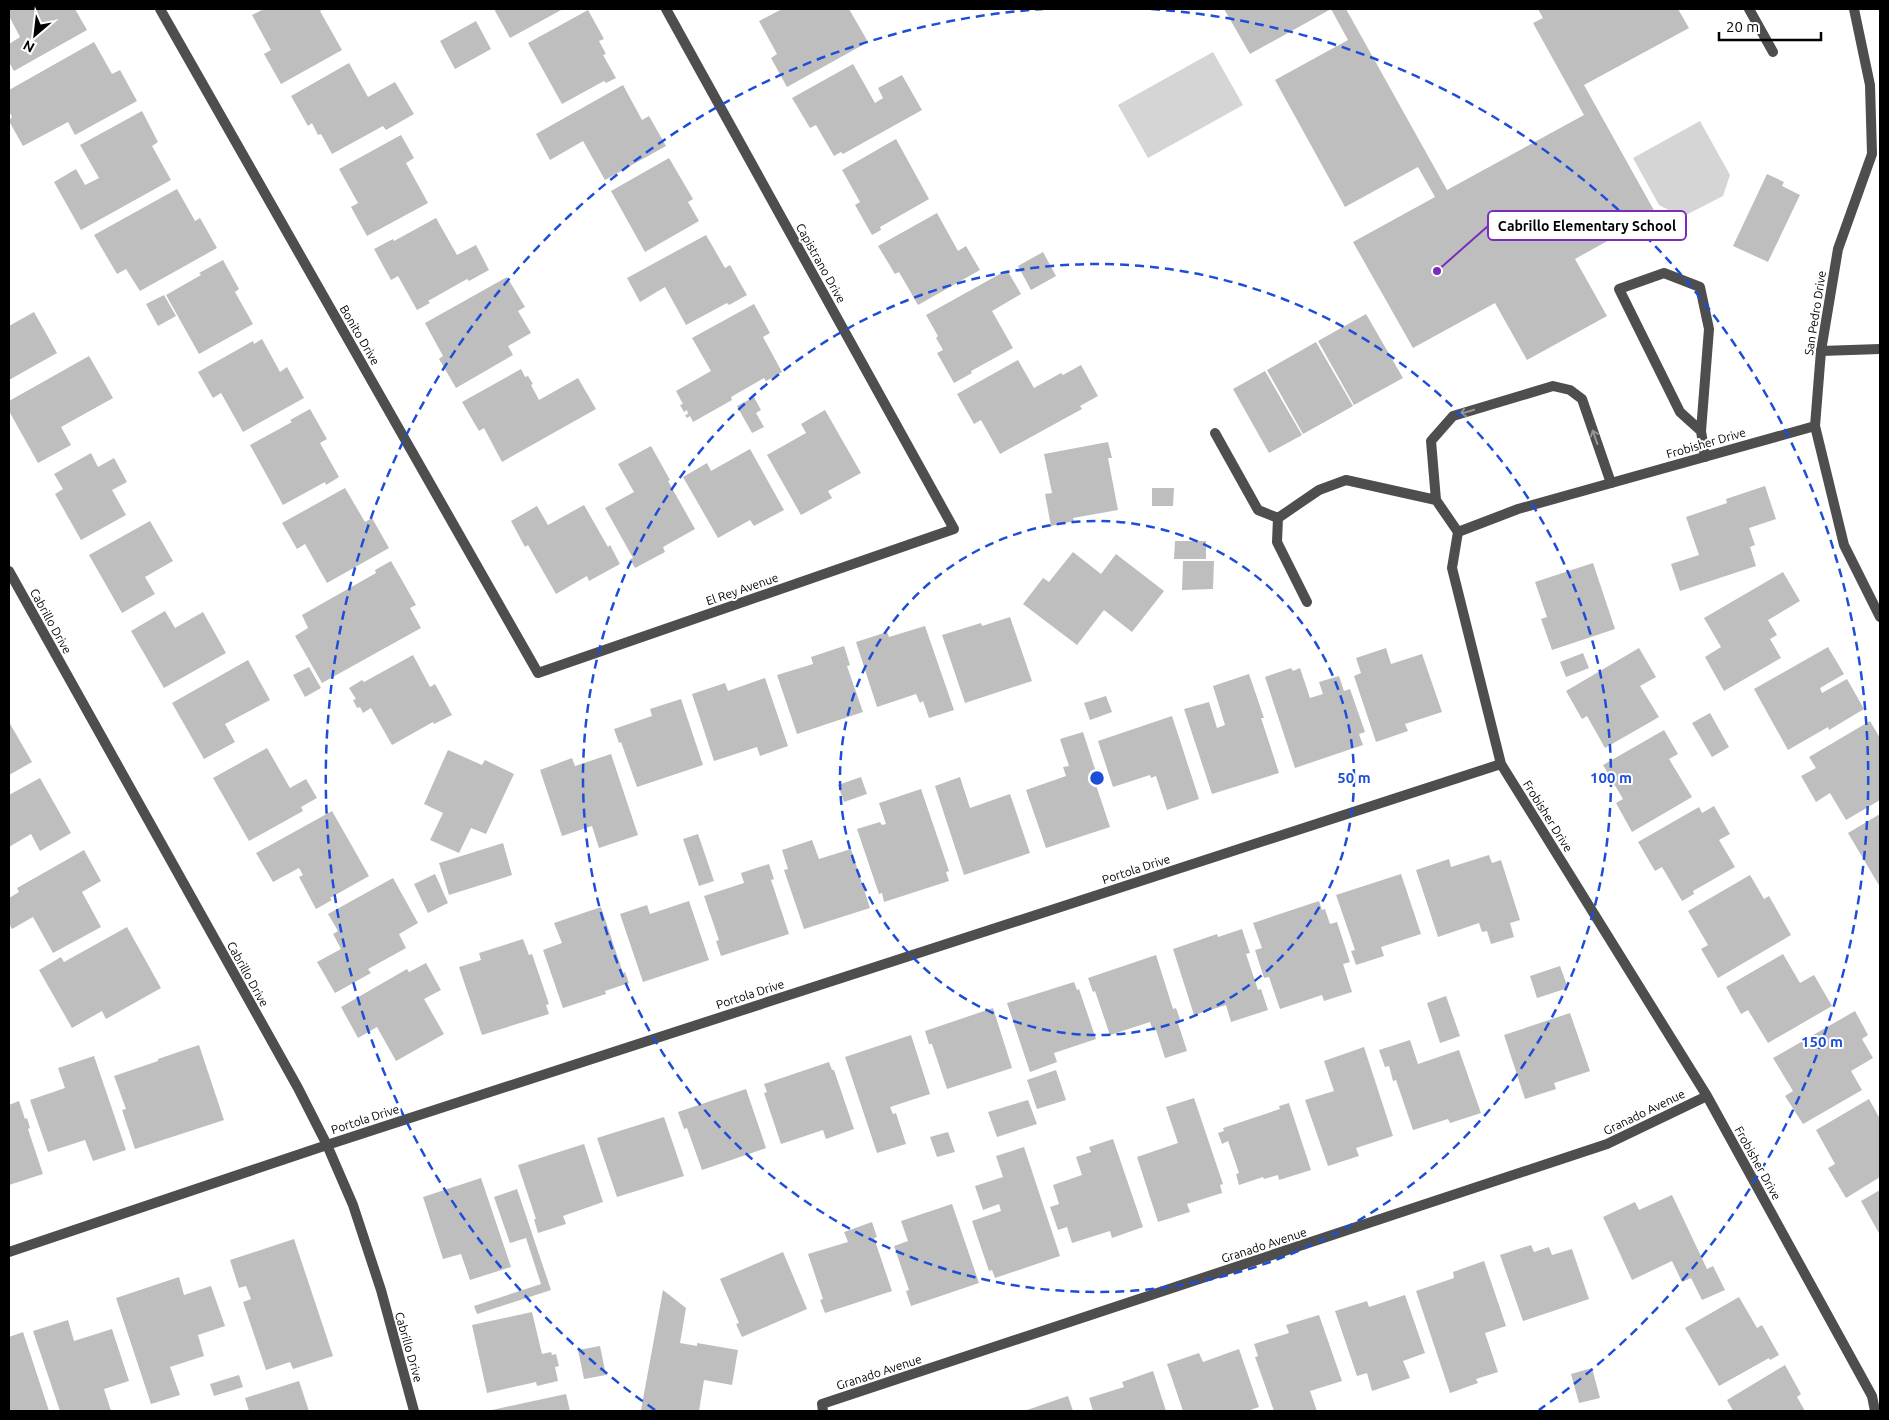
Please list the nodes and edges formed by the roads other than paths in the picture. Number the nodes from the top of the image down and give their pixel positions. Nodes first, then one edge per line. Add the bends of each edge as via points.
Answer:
1 (160, 9) edge
2 (666, 9) edge
3 (1749, 9) edge
4 (1854, 9) edge
5 (1772, 52) dead end
6 (1880, 349) edge
7 (1821, 352) junction
8 (1814, 426) junction
9 (1701, 431) junction
10 (1215, 433) dead end
11 (1705, 457) junction
12 (1611, 483) junction
13 (1436, 500) junction
14 (1278, 518) junction
15 (954, 529) joint
16 (1458, 532) junction
17 (9, 572) edge
18 (1307, 602) dead end
19 (1880, 617) edge
20 (538, 673) joint
21 (1501, 764) junction
22 (1707, 1096) junction
23 (327, 1145) junction
24 (9, 1252) edge
25 (822, 1408) edge
26 (414, 1411) edge
27 (1875, 1411) edge

1 - 20 street, Bonito Drive
2 - 15 street, Capistrano Drive
3 - 5 street
4 - 7 street, San Pedro Drive via 1870,85 1872,154 1838,249
6 - 7 street
7 - 8 street, San Pedro Drive
8 - 11 street, Frobisher Drive
8 - 19 street, San Pedro Drive via 1844,545
9 - 9 street via 1709,330 1700,287 1664,273 1619,290 1680,412
9 - 11 street
10 - 14 street via 1258,510
11 - 12 street, Frobisher Drive
12 -> 13 street via 1582,400 1570,390 1553,386 1453,416 1431,441
12 - 16 street, Frobisher Drive via 1518,510
13 - 14 street via 1346,480 1319,490
13 - 16 street
14 - 18 street via 1277,542
15 - 20 street, El Rey Avenue
16 - 21 street, Frobisher Drive via 1452,568
17 - 23 street, Cabrillo Drive
21 - 22 street, Frobisher Drive
21 - 23 street, Portola Drive
22 - 25 street, Granado Avenue via 1607,1144
22 - 27 street, Frobisher Drive via 1872,1396
23 - 24 street, Portola Drive
23 - 26 street, Cabrillo Drive via 353,1205 381,1290

